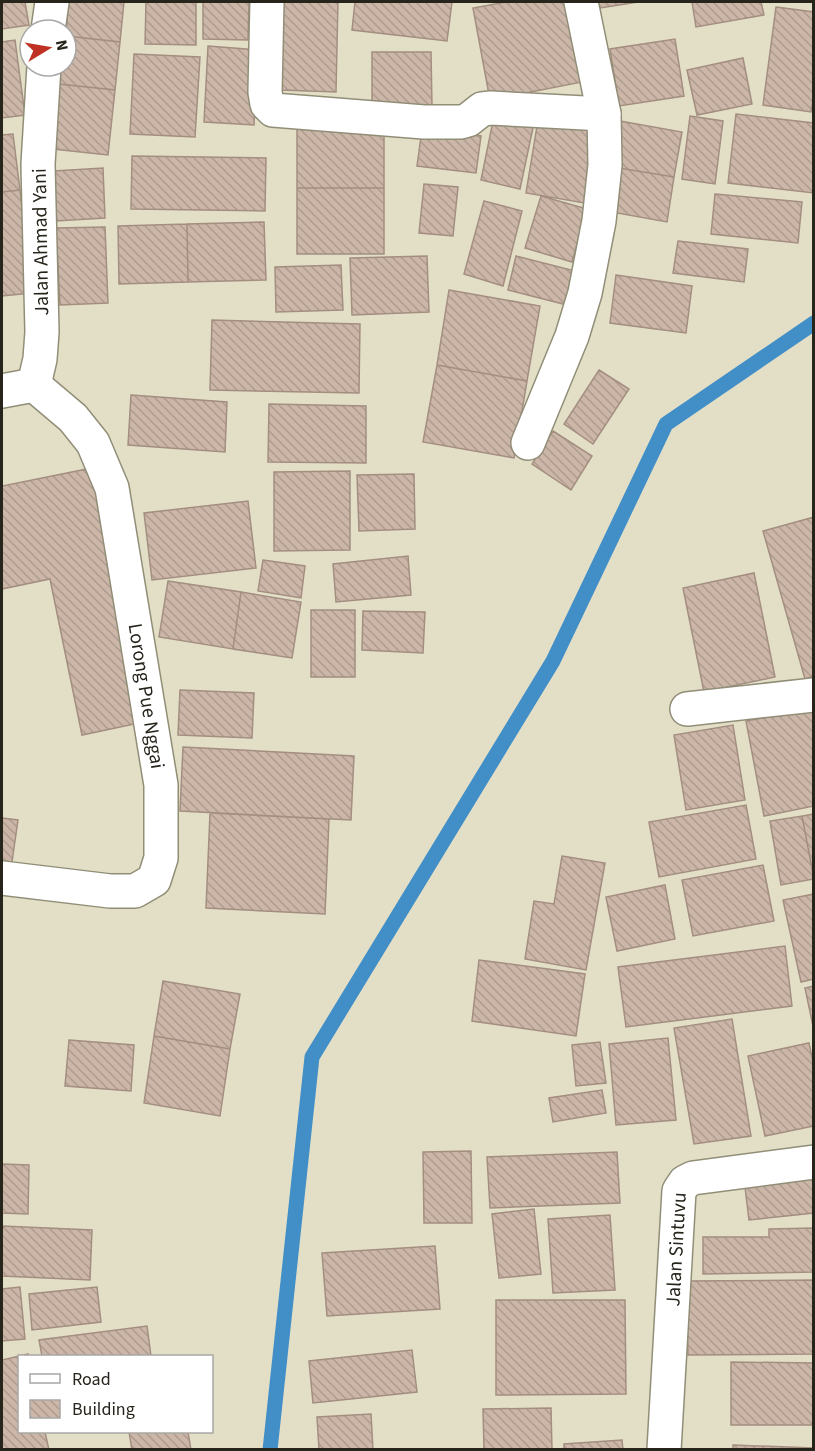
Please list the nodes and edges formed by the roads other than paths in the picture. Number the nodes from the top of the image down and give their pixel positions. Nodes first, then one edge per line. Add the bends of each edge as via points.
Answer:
1 (52, 2) edge
2 (267, 2) edge
3 (581, 2) edge
4 (50, 18) edge
5 (43, 78) edge
6 (604, 114) junction
7 (34, 385) junction
8 (2, 391) edge
9 (528, 443) dead end
10 (813, 695) edge
11 (687, 709) dead end
12 (2, 878) edge
13 (813, 1162) edge
14 (664, 1449) edge

1 - 4 street
2 - 6 street via 265,92 267,104 273,110 424,122 462,122 490,108
3 - 6 street
5 - 7 street, Jalan Ahmad Yani via 38,164 42,332
6 - 9 street via 605,165 585,293 572,336
7 - 8 street
7 - 12 street, Lorong Pue Nggai via 73,418 93,443 112,488 161,785 161,858 154,880 135,891
10 - 11 street
13 - 14 street, Jalan Sintuvu via 693,1178 679,1191

